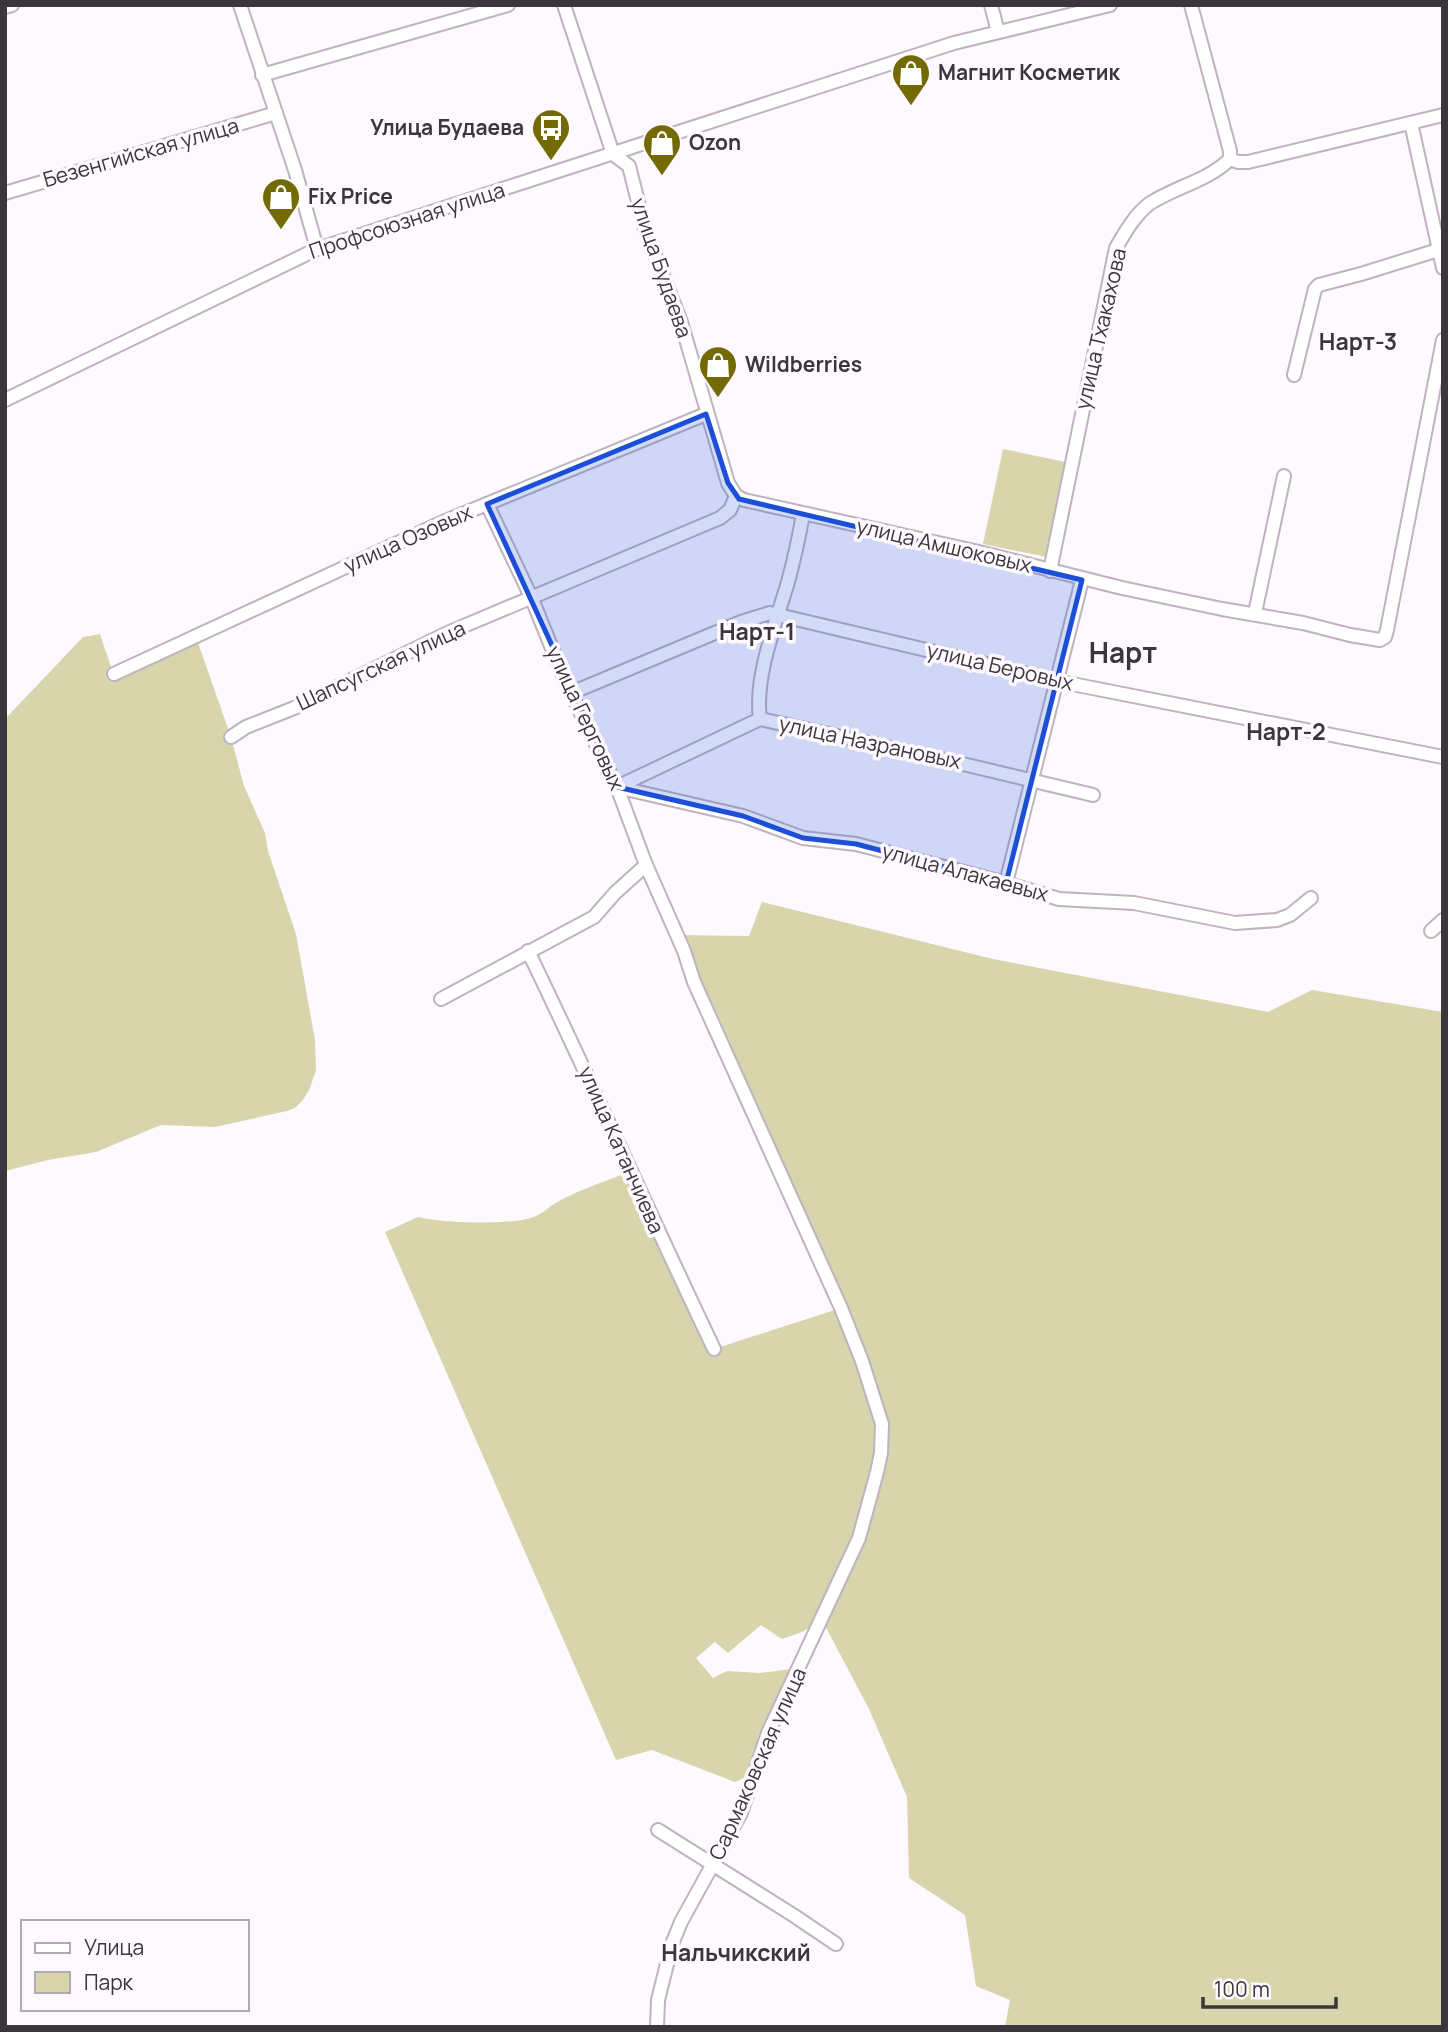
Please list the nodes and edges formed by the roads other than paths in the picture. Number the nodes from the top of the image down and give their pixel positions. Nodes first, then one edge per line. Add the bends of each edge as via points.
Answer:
1 (12, 5) edge
2 (240, 5) edge
3 (508, 5) edge
4 (564, 5) edge
5 (991, 5) edge
6 (1110, 5) edge
7 (1191, 5) edge
8 (5, 7) edge
9 (998, 32) junction
10 (262, 75) junction
11 (276, 113) junction
12 (1443, 115) edge
13 (1410, 122) junction
14 (612, 154) junction
15 (1230, 159) junction
16 (5, 193) edge
17 (317, 249) junction
18 (1438, 250) junction
19 (1443, 268) edge
20 (1443, 340) edge
21 (1294, 375) dead end
22 (5, 400) edge
23 (706, 414) junction
24 (1284, 476) dead end
25 (736, 496) junction
26 (487, 504) junction
27 (803, 514) junction
28 (1050, 571) junction
29 (1082, 580) junction
30 (532, 598) junction
31 (1255, 613) junction
32 (778, 614) junction
33 (114, 674) dead end
34 (1057, 681) junction
35 (571, 694) junction
36 (760, 719) junction
37 (231, 737) dead end
38 (1443, 757) edge
39 (1032, 781) junction
40 (617, 787) junction
41 (1093, 795) dead end
42 (646, 865) junction
43 (1006, 883) junction
44 (1311, 898) dead end
45 (1443, 920) edge
46 (1432, 932) dead end
47 (677, 935) joint
48 (527, 951) junction
49 (441, 999) dead end
50 (714, 1349) dead end
51 (658, 1830) dead end
52 (713, 1865) junction
53 (836, 1944) dead end
54 (657, 2027) edge

1 - 8 street
2 - 10 street
3 - 10 street
4 - 14 street, улица Будаева
5 - 9 street
6 - 9 street, Профсоюзная улица
7 - 15 street
9 - 14 street, Профсоюзная улица
10 - 11 street
11 - 16 street, Безенгийская улица
11 - 17 street
12 - 13 street
13 - 15 street via 1248,162
13 - 18 street
14 - 17 street, Профсоюзная улица
14 - 23 street, улица Будаева via 629,166
15 - 28 street, улица Тхакахова via 1148,205 1116,248
17 - 22 street, Профсоюзная улица
18 - 19 street
18 - 21 street via 1319,285
20 - 31 street, улица Амшоковых via 1385,637 1380,640
23 - 25 street, улица Будаева
23 - 26 street, улица Озовых
24 - 31 street
25 - 27 street, улица Амшоковых
25 - 30 street via 720,518
26 - 30 street, улица Герговых
26 - 33 street, улица Озовых
27 - 28 street, улица Амшоковых
27 - 32 street
28 - 29 street, улица Амшоковых
29 - 31 street, улица Амшоковых
29 - 34 street
30 - 35 street, улица Герговых
30 - 37 street, Шапсугская улица via 452,631
32 - 34 street, улица Беровых
32 - 35 street, улица Беровых via 741,622
32 - 36 street via 760,692
34 - 38 street, улица Беровых
34 - 39 street
35 - 40 street, улица Герговых
36 - 39 street, улица Назрановых
36 - 40 street, улица Назрановых
39 - 41 street, улица Назрановых
39 - 43 street
40 - 42 street, улица Герговых
40 - 43 street, улица Алакаевых via 743,816 803,838 856,844
42 - 47 street, улица Герговых
42 - 48 street via 594,917
43 - 44 street, улица Алакаевых via 1059,899 1133,903 1235,923 1277,920
45 - 46 street
47 - 52 street, Сармаковская улица via 841,1308 882,1424 881,1453 859,1538 768,1733 741,1813
48 - 49 street
48 - 50 street, улица Катанчиева
51 - 52 street
52 - 53 street
52 - 54 street, Сармаковская улица via 672,1944 658,2000

